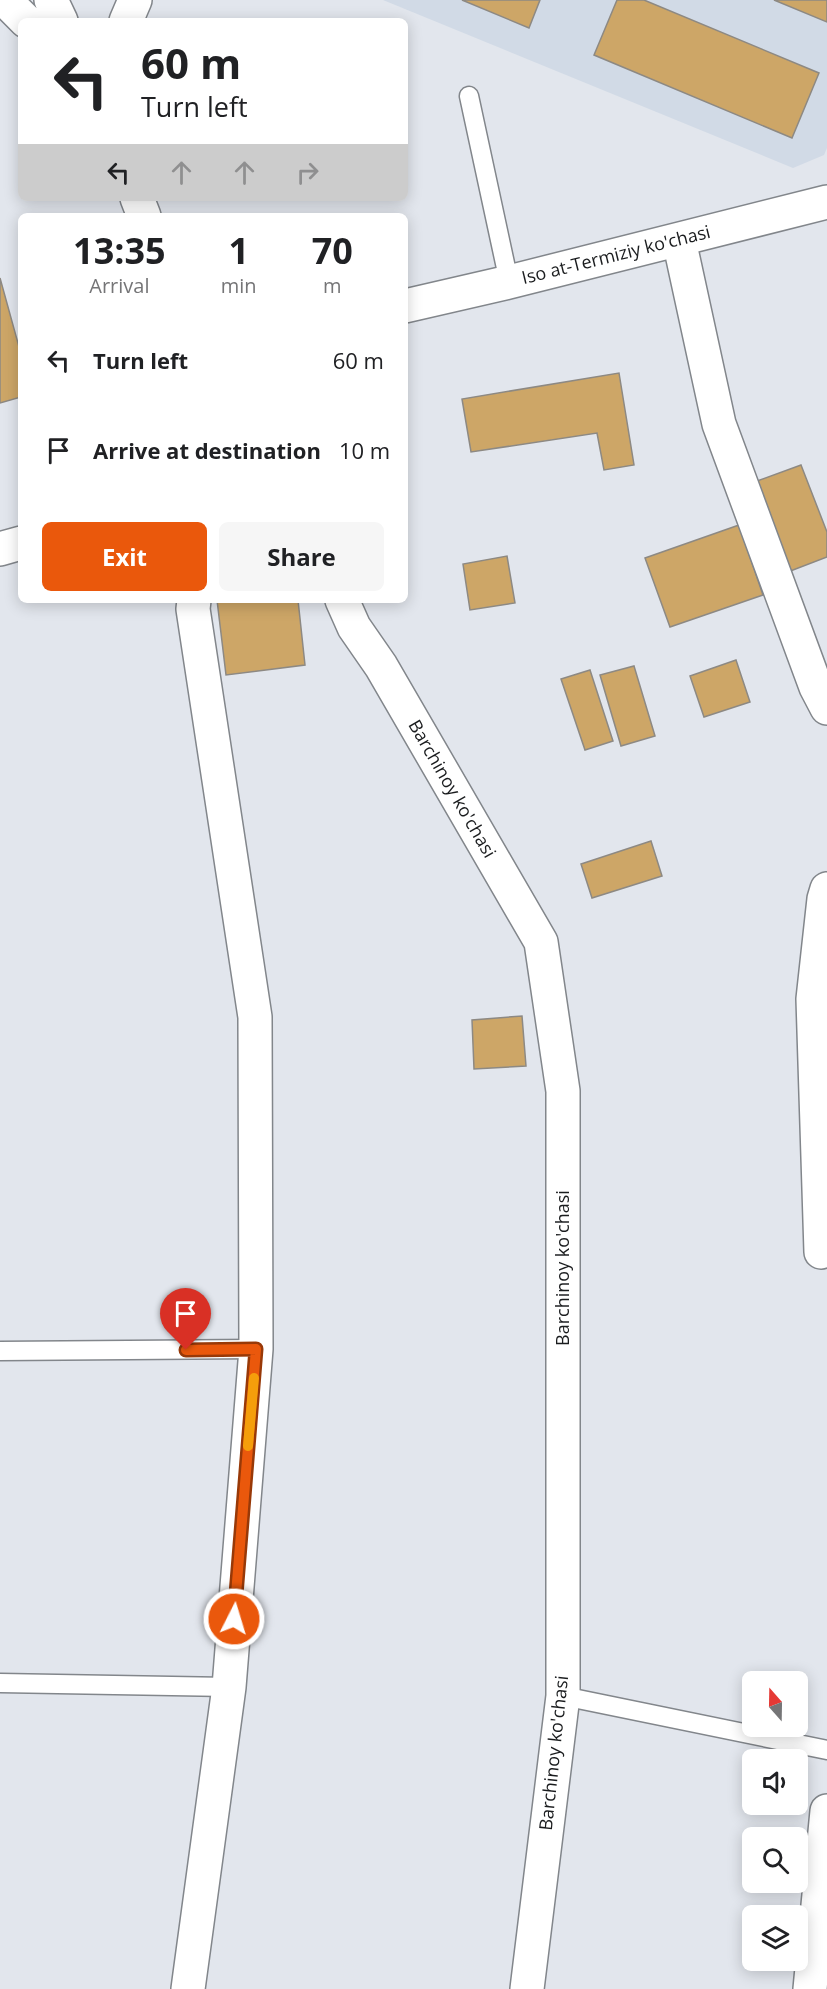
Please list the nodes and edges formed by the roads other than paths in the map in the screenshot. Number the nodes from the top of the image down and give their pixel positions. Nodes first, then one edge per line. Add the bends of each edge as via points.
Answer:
1 (5, 0) edge
2 (51, 0) edge
3 (135, 0) edge
4 (23, 18) edge
5 (60, 18) edge
6 (127, 18) edge
7 (469, 96) dead end
8 (827, 202) edge
9 (679, 240) junction
10 (509, 282) junction
11 (408, 305) edge
12 (18, 544) edge
13 (0, 549) edge
14 (194, 603) edge
15 (343, 603) edge
16 (827, 708) edge
17 (827, 890) edge
18 (821, 1252) dead end
19 (256, 1349) junction
20 (0, 1351) edge
21 (0, 1683) edge
22 (229, 1687) junction
23 (563, 1696) junction
24 (827, 1750) edge
25 (827, 1810) edge
26 (188, 1989) edge
27 (526, 1989) edge
28 (810, 1989) edge

1 - 4 street
2 - 5 street
3 - 6 street
7 - 10 lane
8 - 9 street, Iso at-Termiziy ko'chasi
9 - 10 street, Iso at-Termiziy ko'chasi
9 - 16 street via 719,424
10 - 11 street, Iso at-Termiziy ko'chasi
12 - 13 street
14 - 19 street via 255,1017
15 - 23 street, Barchinoy ko'chasi via 541,942 563,1091
17 - 18 street via 813,999
19 - 20 lane
19 - 22 street
21 - 22 lane
22 - 26 street
23 - 24 lane
23 - 27 street, Barchinoy ko'chasi
25 - 28 street

